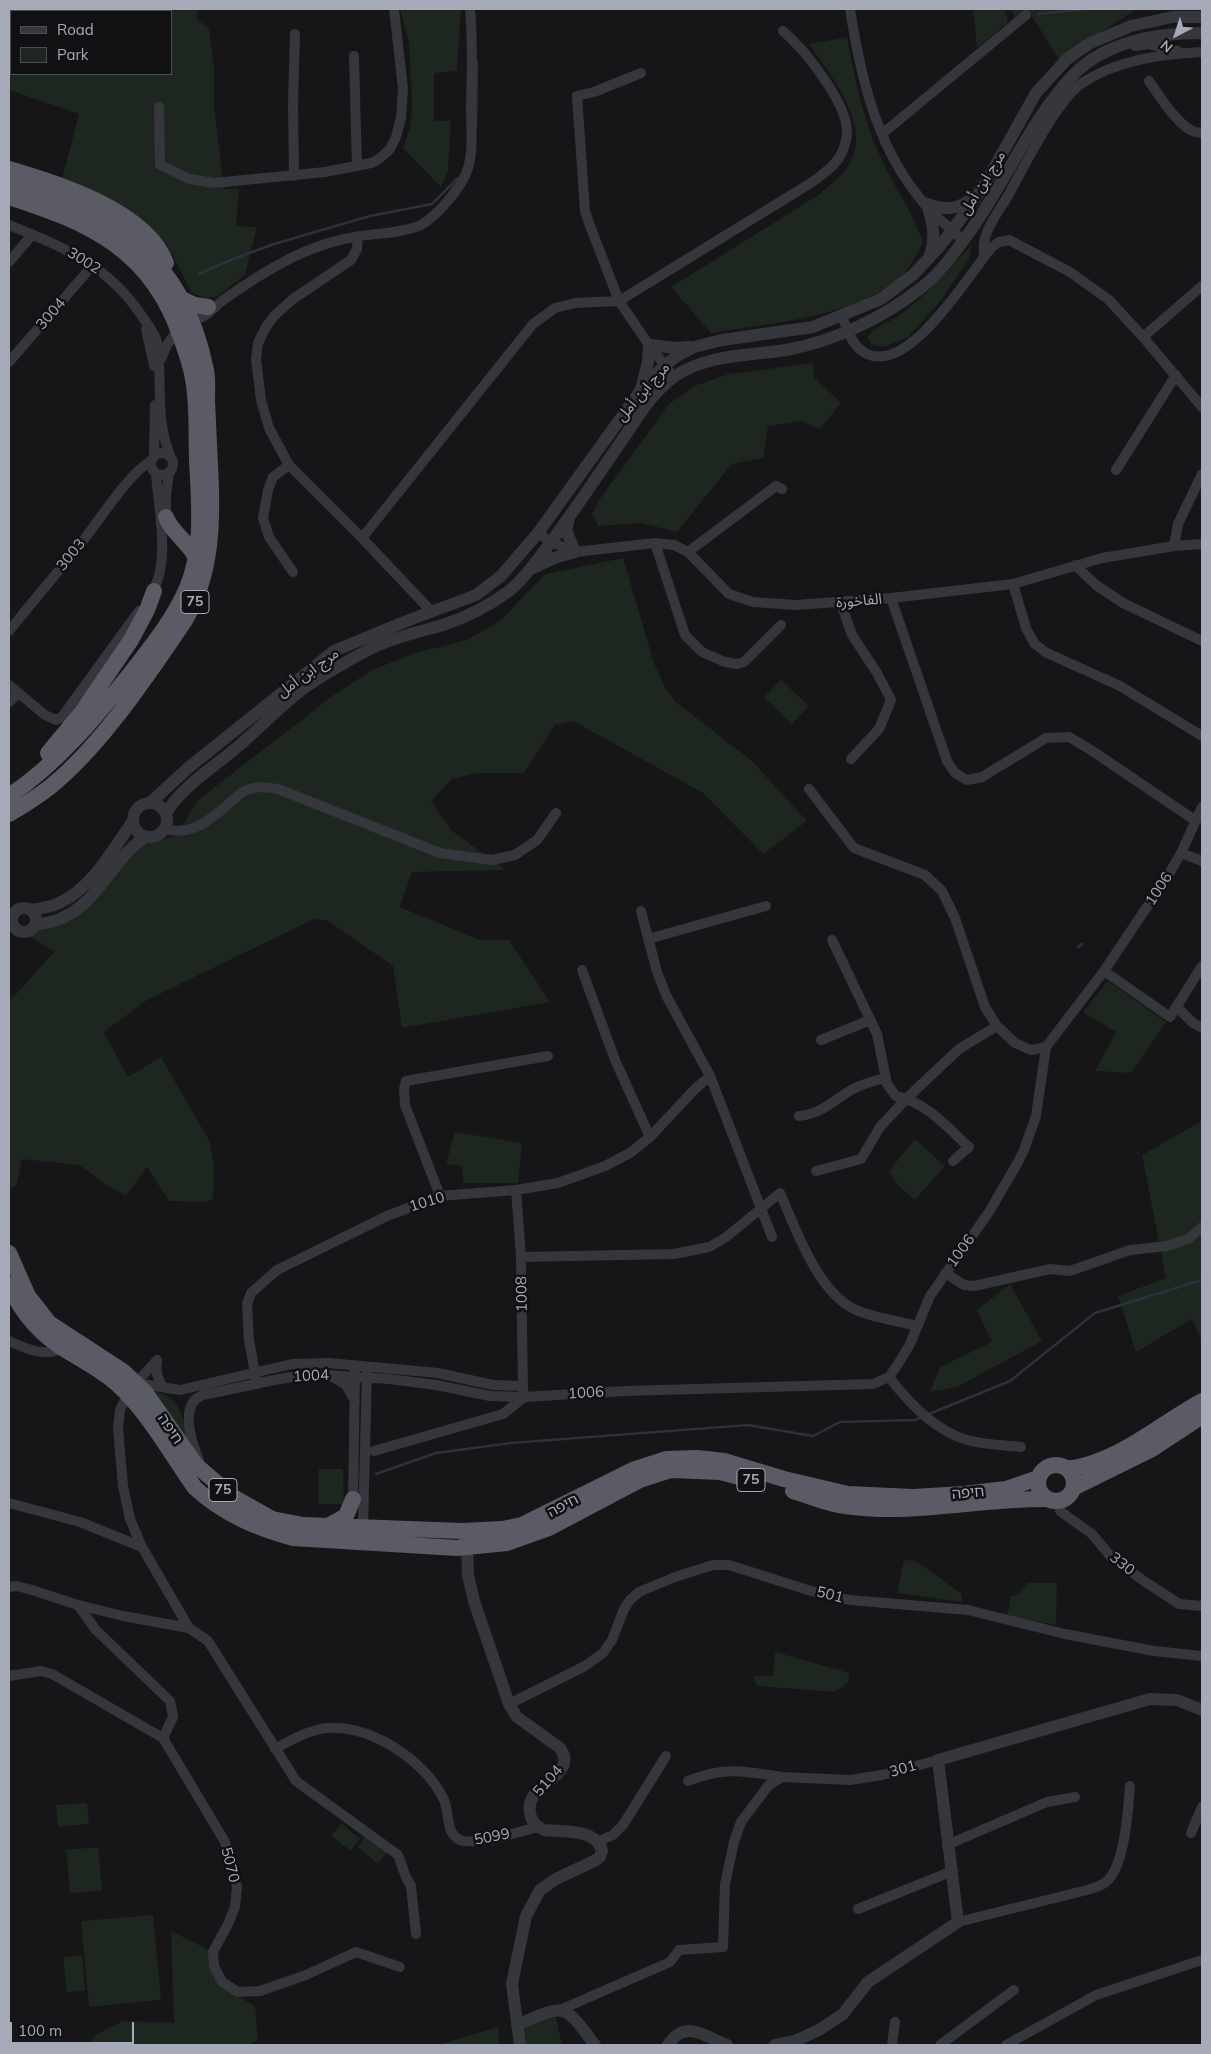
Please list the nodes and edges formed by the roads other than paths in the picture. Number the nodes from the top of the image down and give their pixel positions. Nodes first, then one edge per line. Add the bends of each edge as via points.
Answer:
1 (394, 9) edge
2 (470, 9) edge
3 (850, 9) edge
4 (1026, 15) dead end
5 (1202, 18) edge
6 (782, 31) dead end
7 (1202, 33) edge
8 (296, 34) dead end
9 (1118, 47) junction
10 (1202, 52) edge
11 (1188, 53) junction
12 (354, 56) dead end
13 (641, 73) dead end
14 (1149, 81) dead end
15 (159, 107) dead end
16 (1202, 132) edge
17 (882, 134) junction
18 (357, 166) junction
19 (9, 169) edge
20 (294, 176) junction
21 (9, 182) edge
22 (980, 192) junction
23 (9, 197) edge
24 (927, 205) junction
25 (9, 225) edge
26 (952, 230) junction
27 (32, 235) junction
28 (358, 236) junction
29 (964, 240) junction
30 (984, 255) junction
31 (929, 258) junction
32 (9, 262) edge
33 (93, 265) junction
34 (1202, 286) edge
35 (619, 301) junction
36 (215, 304) junction
37 (181, 315) junction
38 (842, 317) junction
39 (143, 318) junction
40 (849, 331) junction
41 (1143, 337) junction
42 (649, 346) junction
43 (694, 347) junction
44 (9, 362) edge
45 (160, 362) junction
46 (665, 364) junction
47 (1176, 375) junction
48 (674, 377) junction
49 (641, 390) junction
50 (1202, 406) edge
51 (170, 456) junction
52 (153, 465) junction
53 (289, 465) junction
54 (1116, 470) dead end
55 (169, 472) junction
56 (1202, 474) edge
57 (782, 489) dead end
58 (199, 507) junction
59 (570, 516) junction
60 (166, 517) junction
61 (538, 532) junction
62 (362, 538) junction
63 (551, 542) junction
64 (655, 543) junction
65 (1202, 544) edge
66 (1174, 546) junction
67 (575, 552) junction
68 (688, 552) junction
69 (196, 557) junction
70 (1075, 565) junction
71 (528, 570) junction
72 (293, 572) dead end
73 (1013, 584) junction
74 (201, 587) junction
75 (154, 591) junction
76 (891, 598) junction
77 (841, 603) junction
78 (431, 611) junction
79 (781, 626) dead end
80 (9, 631) edge
81 (1202, 641) edge
82 (9, 685) edge
83 (18, 694) junction
84 (9, 702) edge
85 (1202, 736) edge
86 (851, 759) dead end
87 (809, 788) dead end
88 (13, 793) edge
89 (150, 803) junction
90 (1202, 807) edge
91 (166, 813) junction
92 (9, 814) edge
93 (556, 814) dead end
94 (1196, 821) junction
95 (132, 822) junction
96 (165, 829) junction
97 (145, 837) junction
98 (1181, 853) junction
99 (1202, 861) edge
100 (766, 906) dead end
101 (32, 910) junction
102 (641, 911) dead end
103 (12, 912) edge
104 (36, 925) junction
105 (11, 927) edge
106 (648, 939) junction
107 (832, 940) dead end
108 (1202, 966) edge
109 (582, 970) dead end
110 (1104, 971) junction
111 (1177, 1007) junction
112 (870, 1020) junction
113 (997, 1026) junction
114 (1202, 1028) edge
115 (820, 1040) dead end
116 (1046, 1047) junction
117 (548, 1056) dead end
118 (710, 1076) junction
119 (885, 1078) junction
120 (907, 1098) junction
121 (798, 1116) dead end
122 (650, 1138) junction
123 (953, 1161) dead end
124 (816, 1171) dead end
125 (516, 1190) junction
126 (440, 1196) junction
127 (760, 1208) junction
128 (1202, 1227) edge
129 (772, 1237) dead end
130 (9, 1253) edge
131 (521, 1257) junction
132 (946, 1273) junction
133 (9, 1285) edge
134 (918, 1326) junction
135 (9, 1341) edge
136 (69, 1345) junction
137 (355, 1365) junction
138 (367, 1366) junction
139 (254, 1373) junction
140 (328, 1374) junction
141 (355, 1376) junction
142 (889, 1377) junction
143 (366, 1378) junction
144 (381, 1379) junction
145 (257, 1384) junction
146 (523, 1386) junction
147 (163, 1388) junction
148 (134, 1394) junction
149 (524, 1397) junction
150 (366, 1399) junction
151 (355, 1401) junction
152 (1202, 1401) edge
153 (1200, 1418) edge
154 (1021, 1447) dead end
155 (374, 1451) dead end
156 (1067, 1469) junction
157 (1038, 1478) junction
158 (217, 1485) junction
159 (1073, 1488) junction
160 (353, 1499) junction
161 (1054, 1500) junction
162 (9, 1503) edge
163 (328, 1526) junction
164 (462, 1531) junction
165 (358, 1532) junction
166 (142, 1547) junction
167 (462, 1548) junction
168 (9, 1587) edge
169 (78, 1605) junction
170 (1202, 1606) edge
171 (189, 1628) junction
172 (1202, 1656) edge
173 (9, 1676) edge
174 (509, 1704) junction
175 (1202, 1710) edge
176 (163, 1738) junction
177 (275, 1749) junction
178 (666, 1756) dead end
179 (938, 1760) junction
180 (782, 1777) junction
181 (688, 1781) dead end
182 (1130, 1786) dead end
183 (1075, 1797) dead end
184 (1202, 1807) edge
185 (538, 1827) junction
186 (1192, 1833) dead end
187 (597, 1842) junction
188 (947, 1845) junction
189 (950, 1872) junction
190 (858, 1909) dead end
191 (958, 1922) junction
192 (416, 1934) dead end
193 (1202, 1960) edge
194 (400, 1967) dead end
195 (1014, 1990) dead end
196 (562, 2010) junction
197 (895, 2022) dead end
198 (517, 2025) junction
199 (520, 2045) edge
200 (595, 2045) edge
201 (668, 2045) edge
202 (727, 2045) edge
203 (775, 2045) edge
204 (892, 2045) edge
205 (940, 2045) edge
206 (1006, 2045) edge

1 - 18 street via 403,89 401,118 390,149 379,159
2 - 28 street via 471,149 467,171 443,206 421,224 405,230
3 - 17 street via 865,83
4 - 17 street
5 - 22 street, مرج ابن أمل via 1172,17 1131,26 1090,43 1067,59 1036,93
6 - 35 street via 797,43 832,91 842,111 847,130 843,150 834,165 814,181
7 - 9 street, مرج ابن أمل via 1155,36
8 - 20 street
9 - 11 street via 1148,44
9 - 29 street, مرج ابن أمل via 1077,71 1054,98 980,220
10 - 11 street
11 - 30 street via 1144,58 1102,72 1076,88 1066,98 1027,160 987,233
12 - 18 street
13 - 35 street via 577,96 585,210
14 - 16 street via 1184,127 1193,133
15 - 20 street via 160,165 190,179 214,184
17 - 24 street via 895,163
18 - 20 street
19 - 37 highway via 93,199 130,221 150,238 162,254
21 - 37 highway, 75 via 70,203 105,220 137,243 166,274
22 - 24 street via 966,204 953,208
22 - 26 street, مرج ابن أمل
23 - 37 highway, 75 via 81,224 114,243 155,283
24 - 26 street
24 - 31 street via 934,242
25 - 27 street, 3002
26 - 29 street
26 - 31 street, مرج ابن أمل
27 - 32 street
27 - 33 street, 3002
28 - 36 street via 300,253
28 - 53 street via 357,249 351,260 280,310 258,343 256,359 261,400 269,428
29 - 40 street, مرج ابن أمل via 950,260 923,287 888,311
30 - 40 street via 932,324 914,342 896,352 880,356 868,354 858,347
30 - 41 street via 999,242 1010,240 1022,245 1070,272 1109,300
31 - 38 street, مرج ابن أمل via 881,299
33 - 39 street, 3002 via 114,282
33 - 44 street, 3004
34 - 41 street
35 - 42 street
35 - 62 street via 575,303 555,308 533,324
36 - 37 street
36 - 37 highway via 194,305
36 - 37 street via 203,317
37 - 45 street
37 - 58 highway, 75 via 194,380
37 - 74 highway, 75 via 206,372 212,504 208,562
38 - 40 street
38 - 43 street, مرج ابن أمل via 813,327
39 - 45 street, 3002 via 157,340
39 - 52 street, 3002 via 156,377
40 - 48 street, مرج ابن أمل via 818,343 696,364
41 - 47 street
42 - 43 street
42 - 46 street
42 - 49 street
43 - 46 street, مرج ابن أمل
45 - 51 street, 3002 via 162,430
46 - 48 street
46 - 49 street, مرج ابن أمل
47 - 50 street
47 - 54 street
48 - 59 street, مرج ابن أمل via 653,395
49 - 61 street, مرج ابن أمل
51 - 52 street via 160,453
51 - 55 street via 173,463
52 - 55 street via 162,475
52 - 75 street, 3002 via 163,558
52 - 80 street, 3003 via 132,478
53 - 62 street
53 - 72 street via 273,477 262,518 269,537
55 - 60 street
56 - 66 street via 1178,524
57 - 68 street via 776,486
58 - 60 highway via 192,519 181,525 176,526
58 - 69 highway, 75
59 - 63 street, مرج ابن أمل
59 - 67 street via 566,530
60 - 69 highway
61 - 63 street, الفاخورة
61 - 78 street, مرج ابن أمل via 501,576 476,595
62 - 78 street
63 - 67 street, الفاخورة
63 - 71 street, مرج ابن أمل
64 - 67 street, الفاخورة
64 - 68 street, الفاخورة via 674,545
64 - 79 street via 685,635 702,652 725,662 744,662
65 - 66 street, الفاخورة
66 - 70 street, الفاخورة
67 - 71 street
68 - 77 street, الفاخورة via 728,594 753,602 796,605
69 - 74 highway
69 - 88 highway, 75 via 179,605 152,646 57,759
70 - 73 street, الفاخورة
70 - 81 street via 1096,585 1123,603
71 - 91 street, مرج ابن أمل via 513,588 484,609 373,647 306,687 176,797
73 - 76 street, الفاخورة
73 - 85 street via 1026,628 1034,643 1045,652 1120,686
74 - 92 highway, 75 via 184,622 103,732 50,787
75 - 83 street via 62,717 56,720 45,715
75 - 88 highway via 131,640 82,712
76 - 77 street, الفاخورة
76 - 94 street via 947,761 955,773 967,780 982,777 1046,738 1069,737
77 - 86 street via 852,635 891,700 879,729
78 - 89 street, مرج ابن أمل via 334,651 204,755
82 - 83 street
83 - 84 street
87 - 113 street via 854,848 925,875 942,891 955,918 985,1007
89 - 91 street via 158,805
89 - 95 street via 137,808
90 - 94 street, 1006
91 - 96 street
93 - 96 street via 537,840 515,855 492,860 440,853 262,786 241,793 196,829 175,832
94 - 98 street, 1006
95 - 97 street via 138,833
95 - 101 street via 94,875 76,893 58,904
96 - 97 street via 154,837
97 - 104 street via 132,845 84,905 61,919
98 - 99 street
98 - 110 street, 1006
100 - 106 street
101 - 103 street via 22,907
101 - 104 street
102 - 106 street
103 - 105 street
104 - 105 street via 25,932
106 - 118 street via 667,997
107 - 112 street
108 - 111 street
109 - 122 street via 615,1060
110 - 111 street via 1170,1017
110 - 116 street, 1006
111 - 114 street via 1192,1024
112 - 115 street
112 - 119 street via 877,1034
113 - 116 street via 1015,1042 1031,1050
113 - 120 street via 959,1049
116 - 132 street, 1006 via 1036,1116 1024,1150 989,1212
117 - 126 street via 406,1081 405,1105
118 - 122 street, 1010
118 - 127 street
119 - 120 street via 896,1096
119 - 121 street via 853,1089 822,1110
120 - 123 street via 927,1109 969,1147
120 - 124 street via 880,1127 861,1159
122 - 125 street, 1010 via 605,1166 558,1183
125 - 126 street, 1010
125 - 131 street, 1008
126 - 139 street, 1010 via 387,1216 278,1270 251,1293 247,1304
127 - 129 street
127 - 131 street via 717,1243 674,1254
127 - 134 street via 780,1193 806,1251 833,1292 848,1306
128 - 132 street via 1188,1239 1167,1246 1130,1250 1070,1271 1050,1269 974,1286 964,1285
130 - 136 highway, 75 via 28,1296
131 - 146 street, 1008
132 - 134 street, 1006 via 930,1296
133 - 136 highway, 75 via 16,1302 40,1332
134 - 142 street, 1006
135 - 136 street via 37,1353
136 - 148 highway, 75 via 116,1366
137 - 138 street, 1004
137 - 139 street, 1004 via 292,1364
137 - 141 street
138 - 143 street
138 - 146 street, 1004 via 438,1374 493,1385
139 - 145 street, 1010
139 - 147 street, 1004 via 180,1390
140 - 141 street, 1004
140 - 145 street, 1004 via 294,1376
140 - 151 street via 346,1385
141 - 143 street, 1004
141 - 151 street
142 - 149 street, 1006 via 873,1384
142 - 154 street via 916,1406 953,1435 970,1441
143 - 144 street, 1004
143 - 150 street
144 - 149 street, 1004 via 436,1385 490,1396
144 - 150 street
145 - 158 street, 1004 via 199,1397 190,1408 194,1447 203,1468
146 - 149 street, 1008
147 - 148 street, 1004
147 - 148 street via 156,1372 157,1360
148 - 158 highway, חיפה / 75 via 145,1392 196,1466
148 - 165 highway, חיפה / 75 via 168,1451 195,1488 223,1511 293,1538
148 - 166 street via 119,1417 118,1428 123,1486 130,1519
149 - 155 street via 503,1414
150 - 165 street
151 - 160 street
152 - 156 highway, 75 via 1100,1462
153 - 159 highway via 1152,1448
156 - 157 highway, 75 via 1050,1466
156 - 159 highway via 1073,1478
157 - 161 highway via 1039,1491
157 - 164 highway, חיפה / 75 via 1006,1490 963,1494 848,1494 724,1461 666,1459 635,1469 522,1525
158 - 163 highway, חיפה / 75 via 272,1519
159 - 161 highway via 1066,1498
160 - 163 highway via 346,1516
160 - 165 street
161 - 167 highway, חיפה / 75 via 1026,1499 910,1509 844,1506 720,1472 671,1470 640,1480 526,1537 506,1543
161 - 170 street, 330 via 1060,1511 1092,1534 1112,1558 1179,1604
162 - 166 street via 80,1522
163 - 165 highway, חיפה / 75
164 - 165 highway, חיפה / 75
164 - 167 street, 5104
165 - 167 highway, חיפה / 75
166 - 171 street
167 - 174 street, 5104 via 474,1601
168 - 169 street via 25,1588
169 - 171 street
169 - 176 street via 96,1630 170,1701 173,1716
171 - 177 street via 208,1641
172 - 174 street, 501 via 1154,1651 1065,1634 968,1610 850,1600 729,1565 713,1565 640,1592 630,1600 603,1653 585,1666
173 - 176 street, 5070 via 41,1671 52,1674
174 - 185 street, 5104 via 517,1717 560,1748 564,1756 558,1773 531,1800 530,1815
175 - 179 street, 301 via 1177,1700 1150,1699
176 - 194 street, 5070 via 225,1842 237,1887 235,1907 213,1952 214,1966 222,1982 238,1992 260,1992 306,1976 356,1952
177 - 185 street, 5099 via 302,1734 321,1729 350,1730 374,1736 414,1762 434,1783 445,1802 450,1831 458,1839 466,1842 491,1839
177 - 192 street via 296,1781 398,1855 411,1886
178 - 187 street via 623,1825 613,1836
179 - 180 street, 301 via 882,1776 850,1780
179 - 188 street
180 - 181 street, 301 via 738,1770 718,1771
180 - 196 street via 768,1786 741,1822 734,1842 725,1884 723,1947 679,1950 670,1962
182 - 191 street via 1119,1864 1099,1887
183 - 188 street via 1047,1802
184 - 186 street
185 - 187 street via 586,1834
187 - 198 street via 602,1851 600,1857 540,1890 526,1916 512,1984
188 - 189 street
189 - 190 street
189 - 191 street
191 - 203 street via 868,1982 843,2014 795,2041
193 - 206 street via 1096,1995
195 - 205 street
196 - 198 street via 547,2012
196 - 200 street via 574,2018
197 - 204 street
198 - 199 street
201 - 202 street via 677,2034 692,2030

